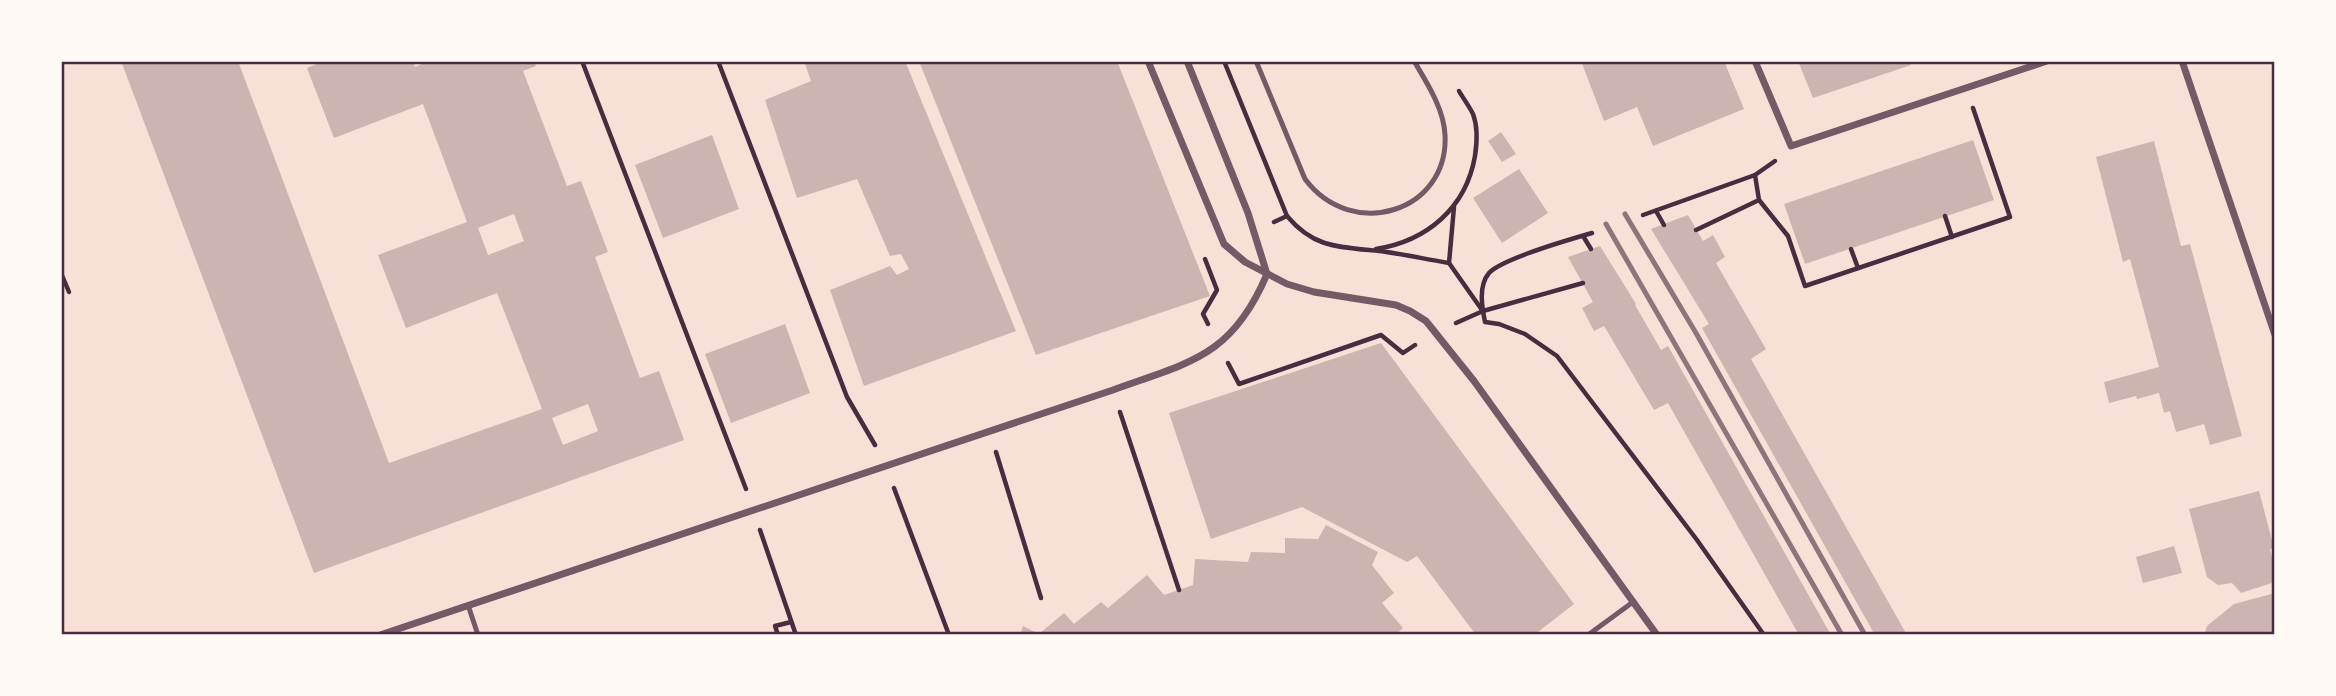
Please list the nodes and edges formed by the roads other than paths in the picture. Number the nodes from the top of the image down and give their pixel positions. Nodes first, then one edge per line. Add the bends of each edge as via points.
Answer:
1 (1149, 61) edge
2 (1187, 61) edge
3 (1256, 61) edge
4 (1414, 61) edge
5 (1755, 61) edge
6 (2048, 61) edge
7 (2182, 61) edge
8 (1267, 274) junction
9 (2275, 335) edge
10 (1633, 602) junction
11 (468, 605) junction
12 (380, 635) edge
13 (478, 635) edge
14 (1588, 635) edge
15 (1657, 635) edge

1 - 8 street via 1224,244
2 - 8 street
3 - 4 lane via 1312,189 1332,205 1368,214 1392,211 1415,199 1432,181 1442,158 1443,121
5 - 6 street via 1791,146
7 - 9 street
8 - 10 street via 1314,292 1396,305 1426,321
8 - 11 street via 1241,323 1218,346 1180,366
10 - 14 lane
10 - 15 street
11 - 12 street
11 - 13 lane

